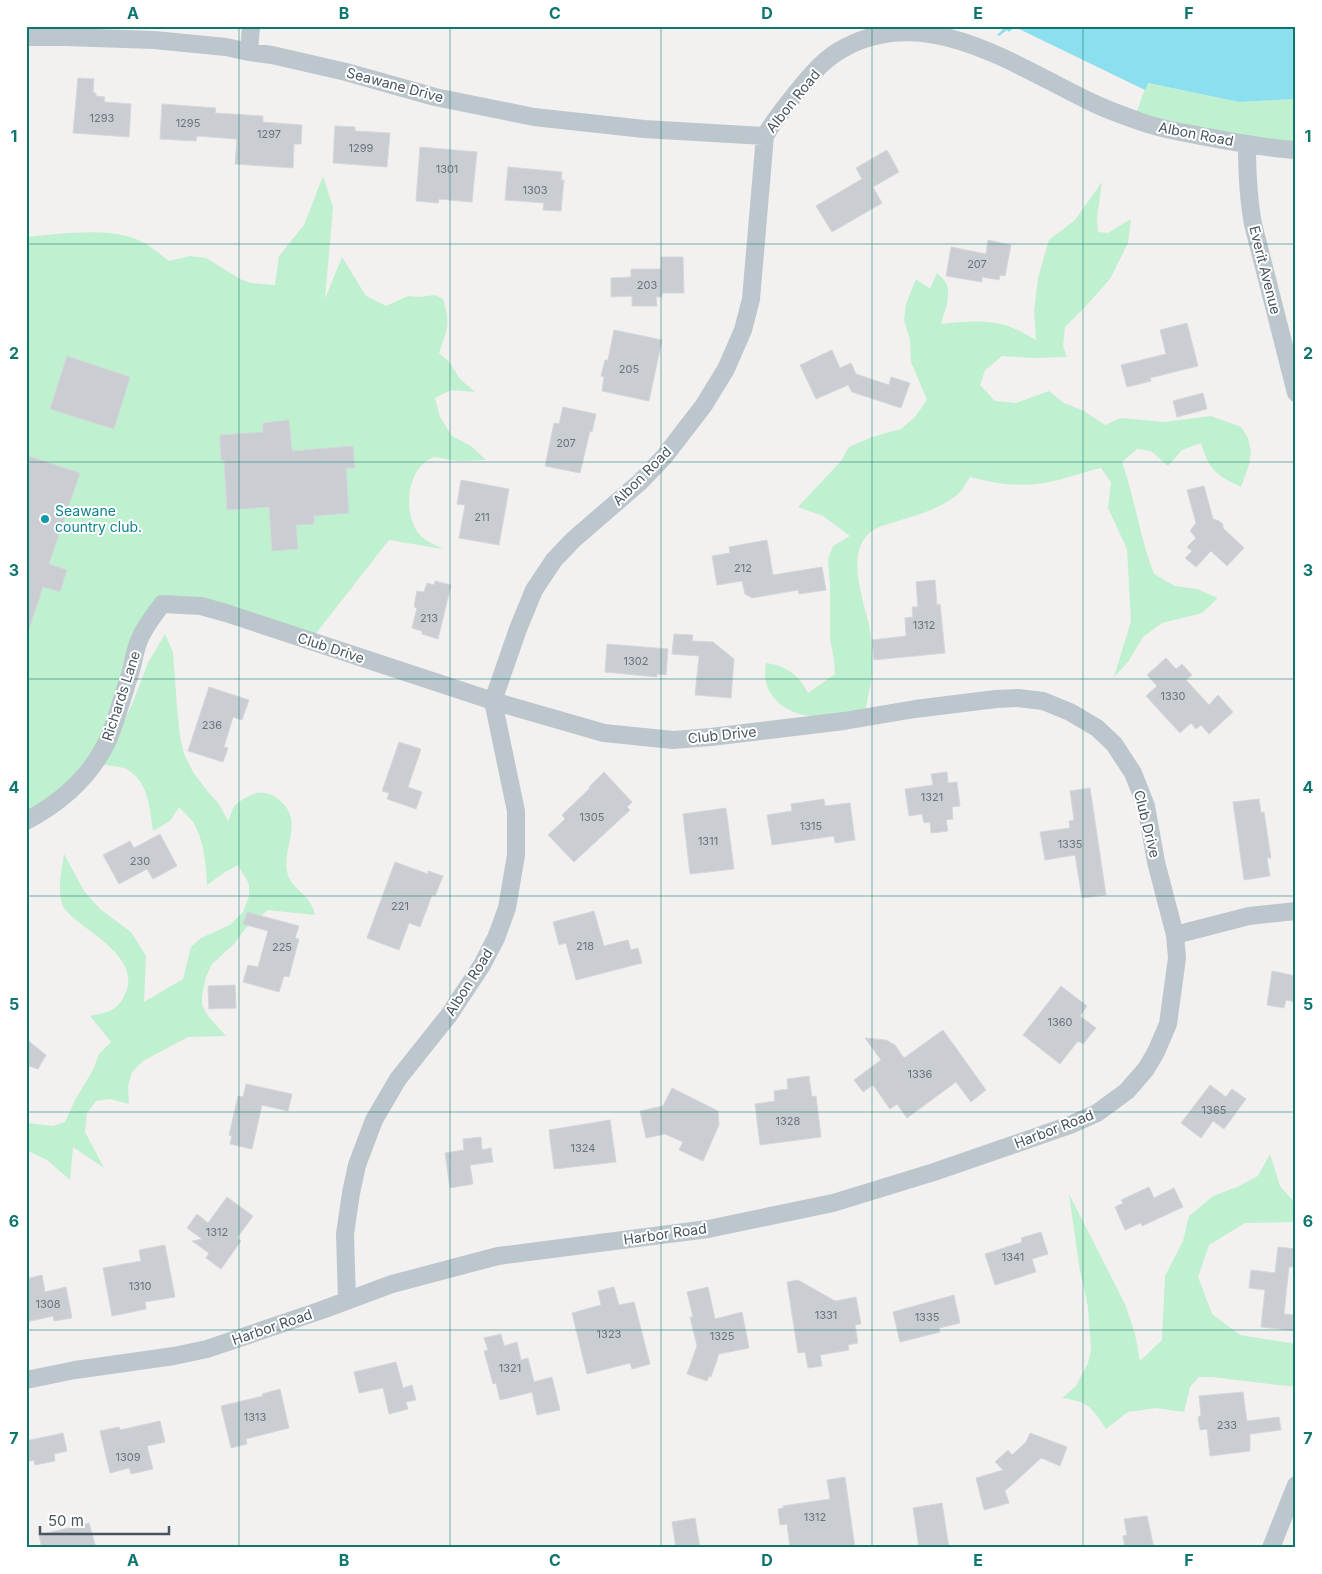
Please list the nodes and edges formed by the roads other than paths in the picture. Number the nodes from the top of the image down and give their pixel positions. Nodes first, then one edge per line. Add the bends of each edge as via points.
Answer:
1 (251, 26) edge
2 (26, 37) edge
3 (250, 52) junction
4 (765, 136) junction
5 (1247, 144) junction
6 (1296, 150) edge
7 (1296, 393) edge
8 (145, 627) joint
9 (493, 702) junction
10 (26, 821) edge
11 (1296, 911) edge
12 (1176, 934) junction
13 (347, 1300) junction
14 (26, 1380) edge
15 (1296, 1485) edge
16 (1271, 1548) edge

1 - 3 street
2 - 3 street, Seawane Drive via 154,40
3 - 4 street, Seawane Drive via 346,72 435,97 534,116 644,129
4 - 5 street, Albon Road via 812,74 831,56 872,35 913,32 948,37 987,50 1088,101 1137,120 1161,128
4 - 9 street, Albon Road via 751,299 743,330 726,369 704,405 664,457 554,560 534,590
5 - 6 street, Albon Road
5 - 7 street, Everit Avenue via 1253,224
8 - 9 street, Club Drive via 162,604 201,606
8 - 10 street, Richards Lane via 107,742 77,786
9 - 12 street, Club Drive via 604,732 673,740 834,723 996,699 1043,701 1096,728 1114,744 1133,773 1146,806 1156,862
9 - 13 street, Albon Road via 516,811 516,856 506,908 482,965 449,1015 398,1079 374,1120 357,1165 351,1193 346,1234
11 - 12 street via 1249,916
12 - 13 street, Harbor Road via 1177,958 1168,1024 1156,1052 1127,1092 1097,1113 1070,1126 833,1203 708,1229 498,1256 392,1284
13 - 14 street, Harbor Road via 207,1349
15 - 16 street

